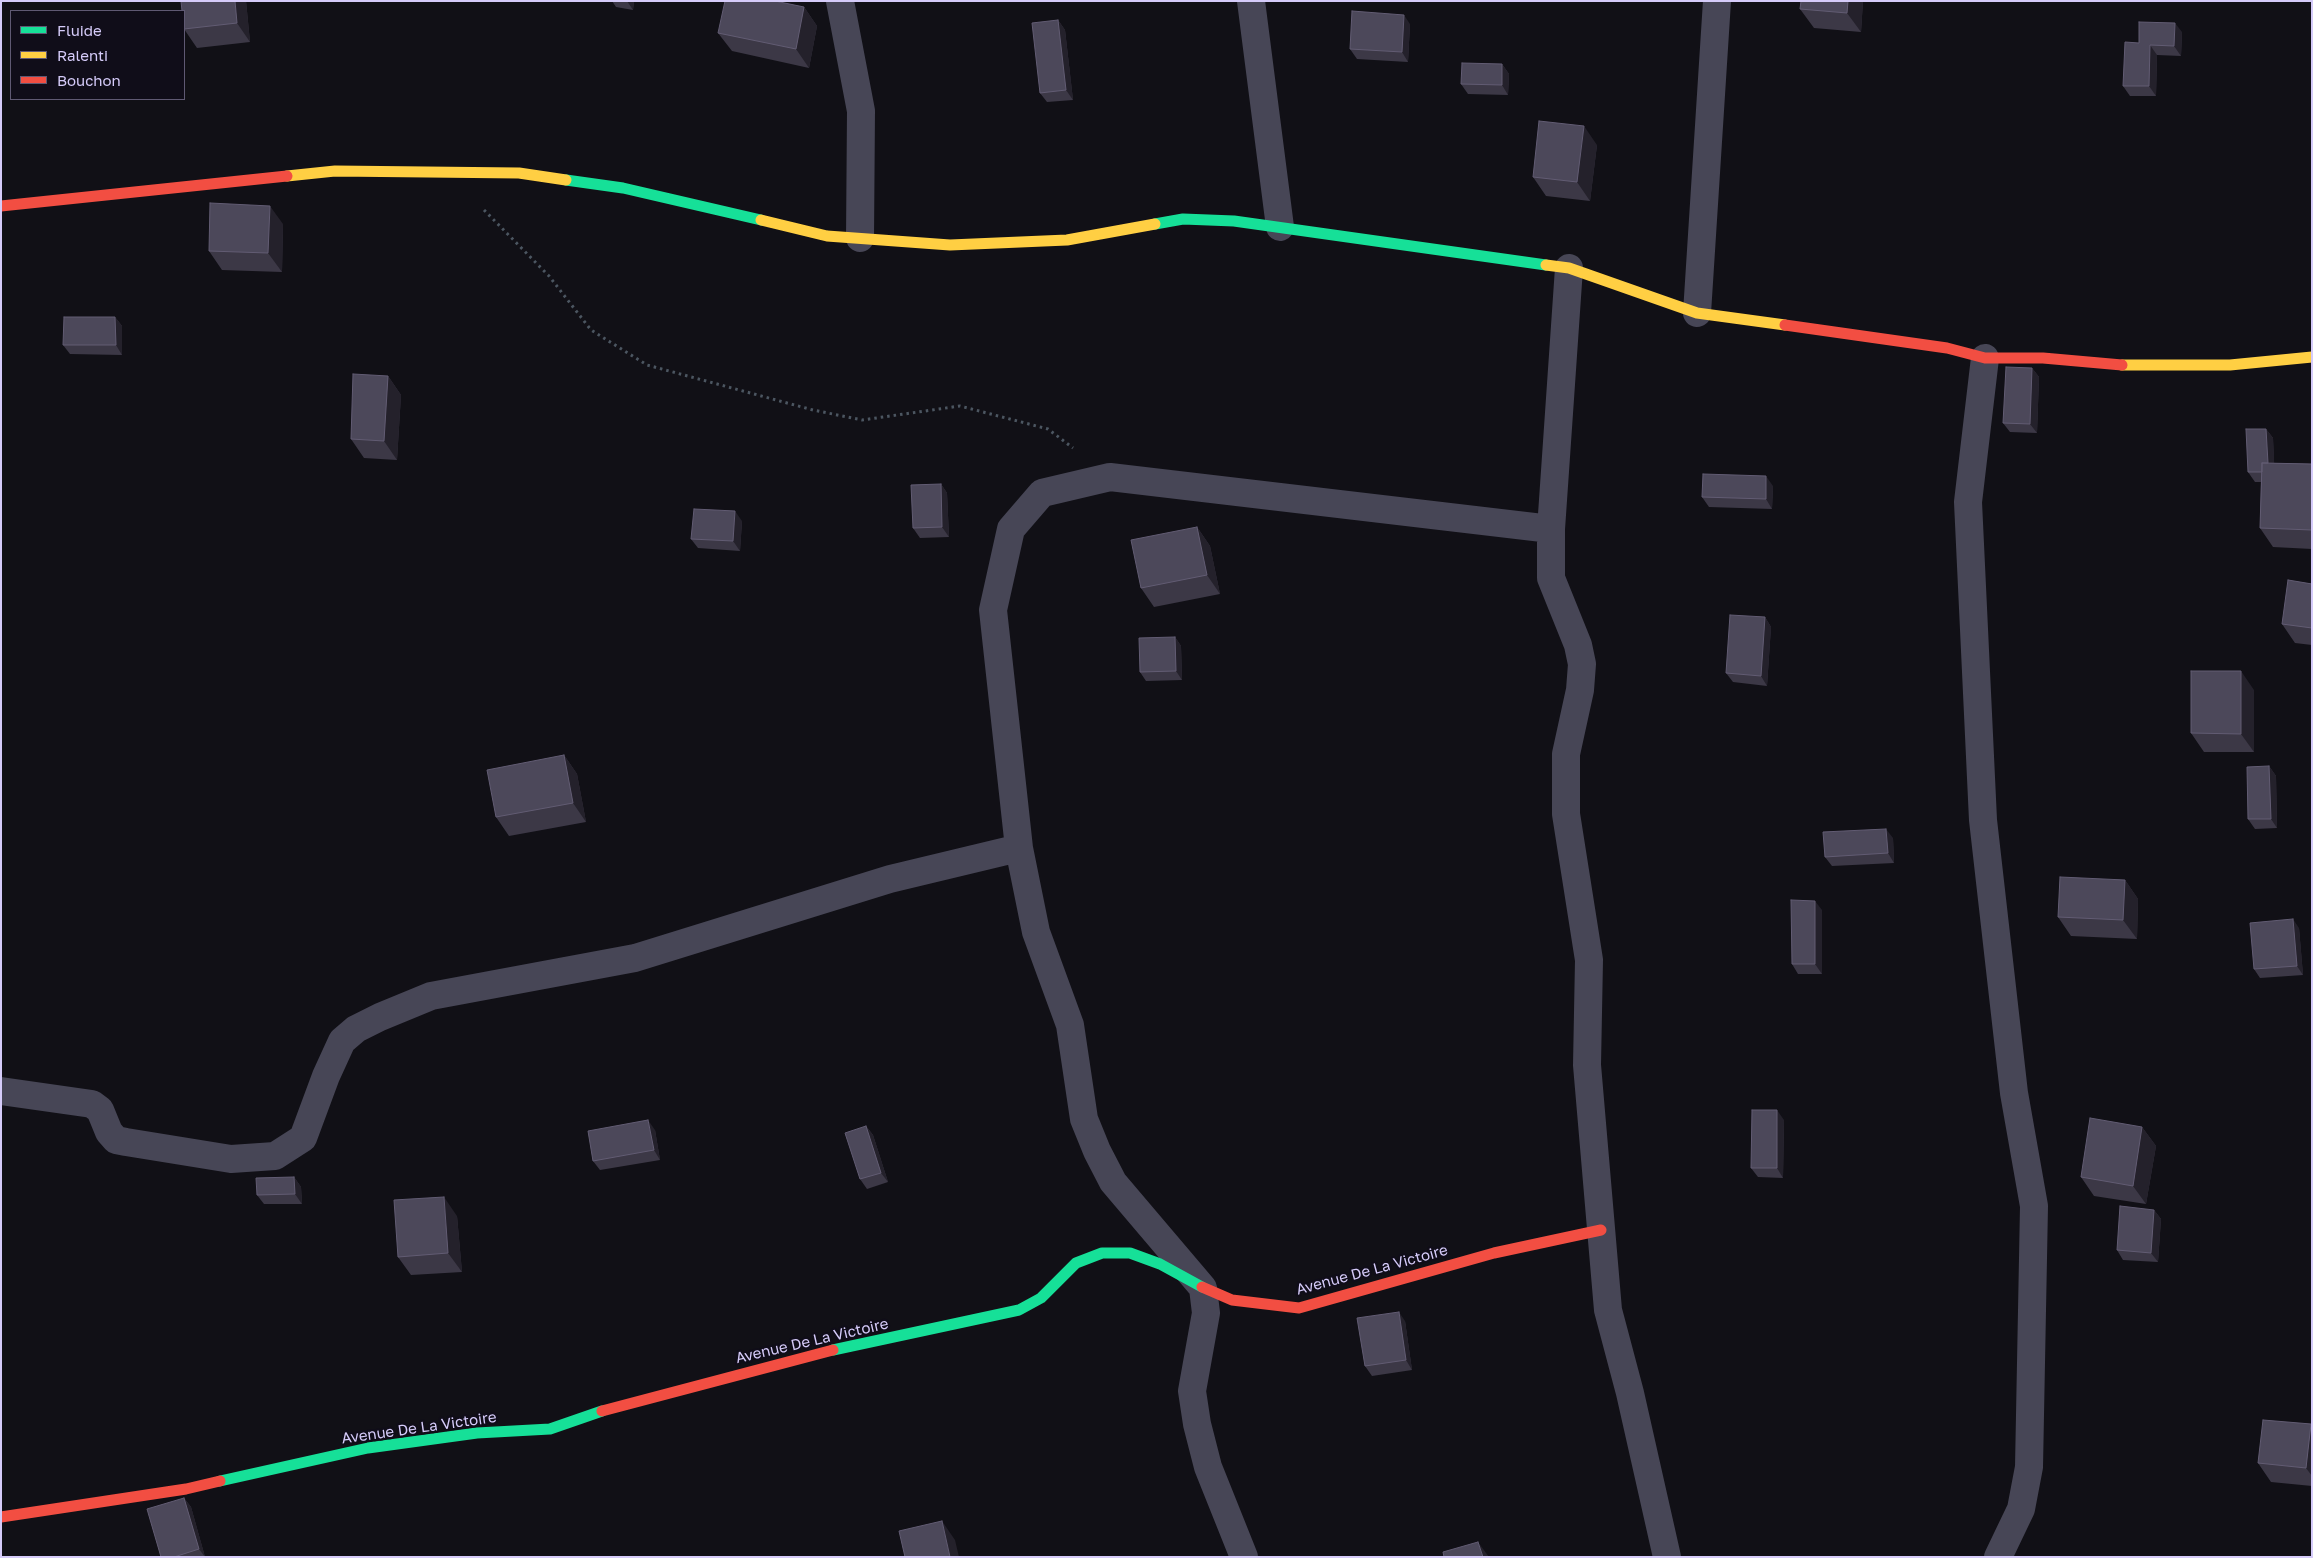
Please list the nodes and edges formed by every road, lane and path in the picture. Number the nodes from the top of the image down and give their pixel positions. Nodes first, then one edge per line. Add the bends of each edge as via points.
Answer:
1 (840, 1) edge
2 (1251, 1) edge
3 (1717, 1) edge
4 (1, 206) edge
5 (483, 209) dead end
6 (1280, 227) junction
7 (860, 238) junction
8 (1569, 268) junction
9 (1696, 313) junction
10 (2312, 357) edge
11 (1985, 358) junction
12 (1110, 476) junction
13 (1551, 529) junction
14 (1019, 848) junction
15 (1, 1091) edge
16 (1601, 1230) junction
17 (1203, 1288) junction
18 (1, 1517) edge
19 (1244, 1557) edge
20 (1667, 1557) edge
21 (1998, 1557) edge

1 - 7 street via 861,111
2 - 6 street
3 - 9 street
4 - 7 street via 335,172 519,172 623,188 827,236
5 - 12 path via 549,276 591,330 647,365 862,420 960,406 1048,429
6 - 7 street via 1183,218 1067,240 950,245
6 - 8 street
8 - 9 street
8 - 13 street
9 - 11 street via 1947,348
10 - 11 street via 2230,365 2116,365 2043,358
11 - 21 street via 1968,502 1983,820 2014,1092 2034,1206 2029,1467 2021,1509
12 - 13 street
12 - 14 street via 1042,493 1011,529 993,610
13 - 16 street via 1551,578 1582,664 1580,690 1566,754 1565,786 1566,814 1589,960 1587,1065
14 - 15 street via 890,880 635,958 431,996 380,1017 356,1029 342,1041 303,1138 275,1156 231,1159 116,1140 100,1110 92,1104
14 - 17 street via 1036,932 1070,1026 1084,1119 1097,1152 1113,1182
16 - 17 street, Avenue De La Victoire via 1494,1253 1299,1308 1232,1300
16 - 20 street via 1608,1310
17 - 18 street, Avenue De La Victoire via 1160,1264 1130,1253 1102,1253 1076,1263 1041,1298 1019,1310 799,1357 624,1404 550,1429 477,1433 368,1448 186,1489
17 - 19 street via 1206,1313 1192,1391 1197,1424 1208,1467

